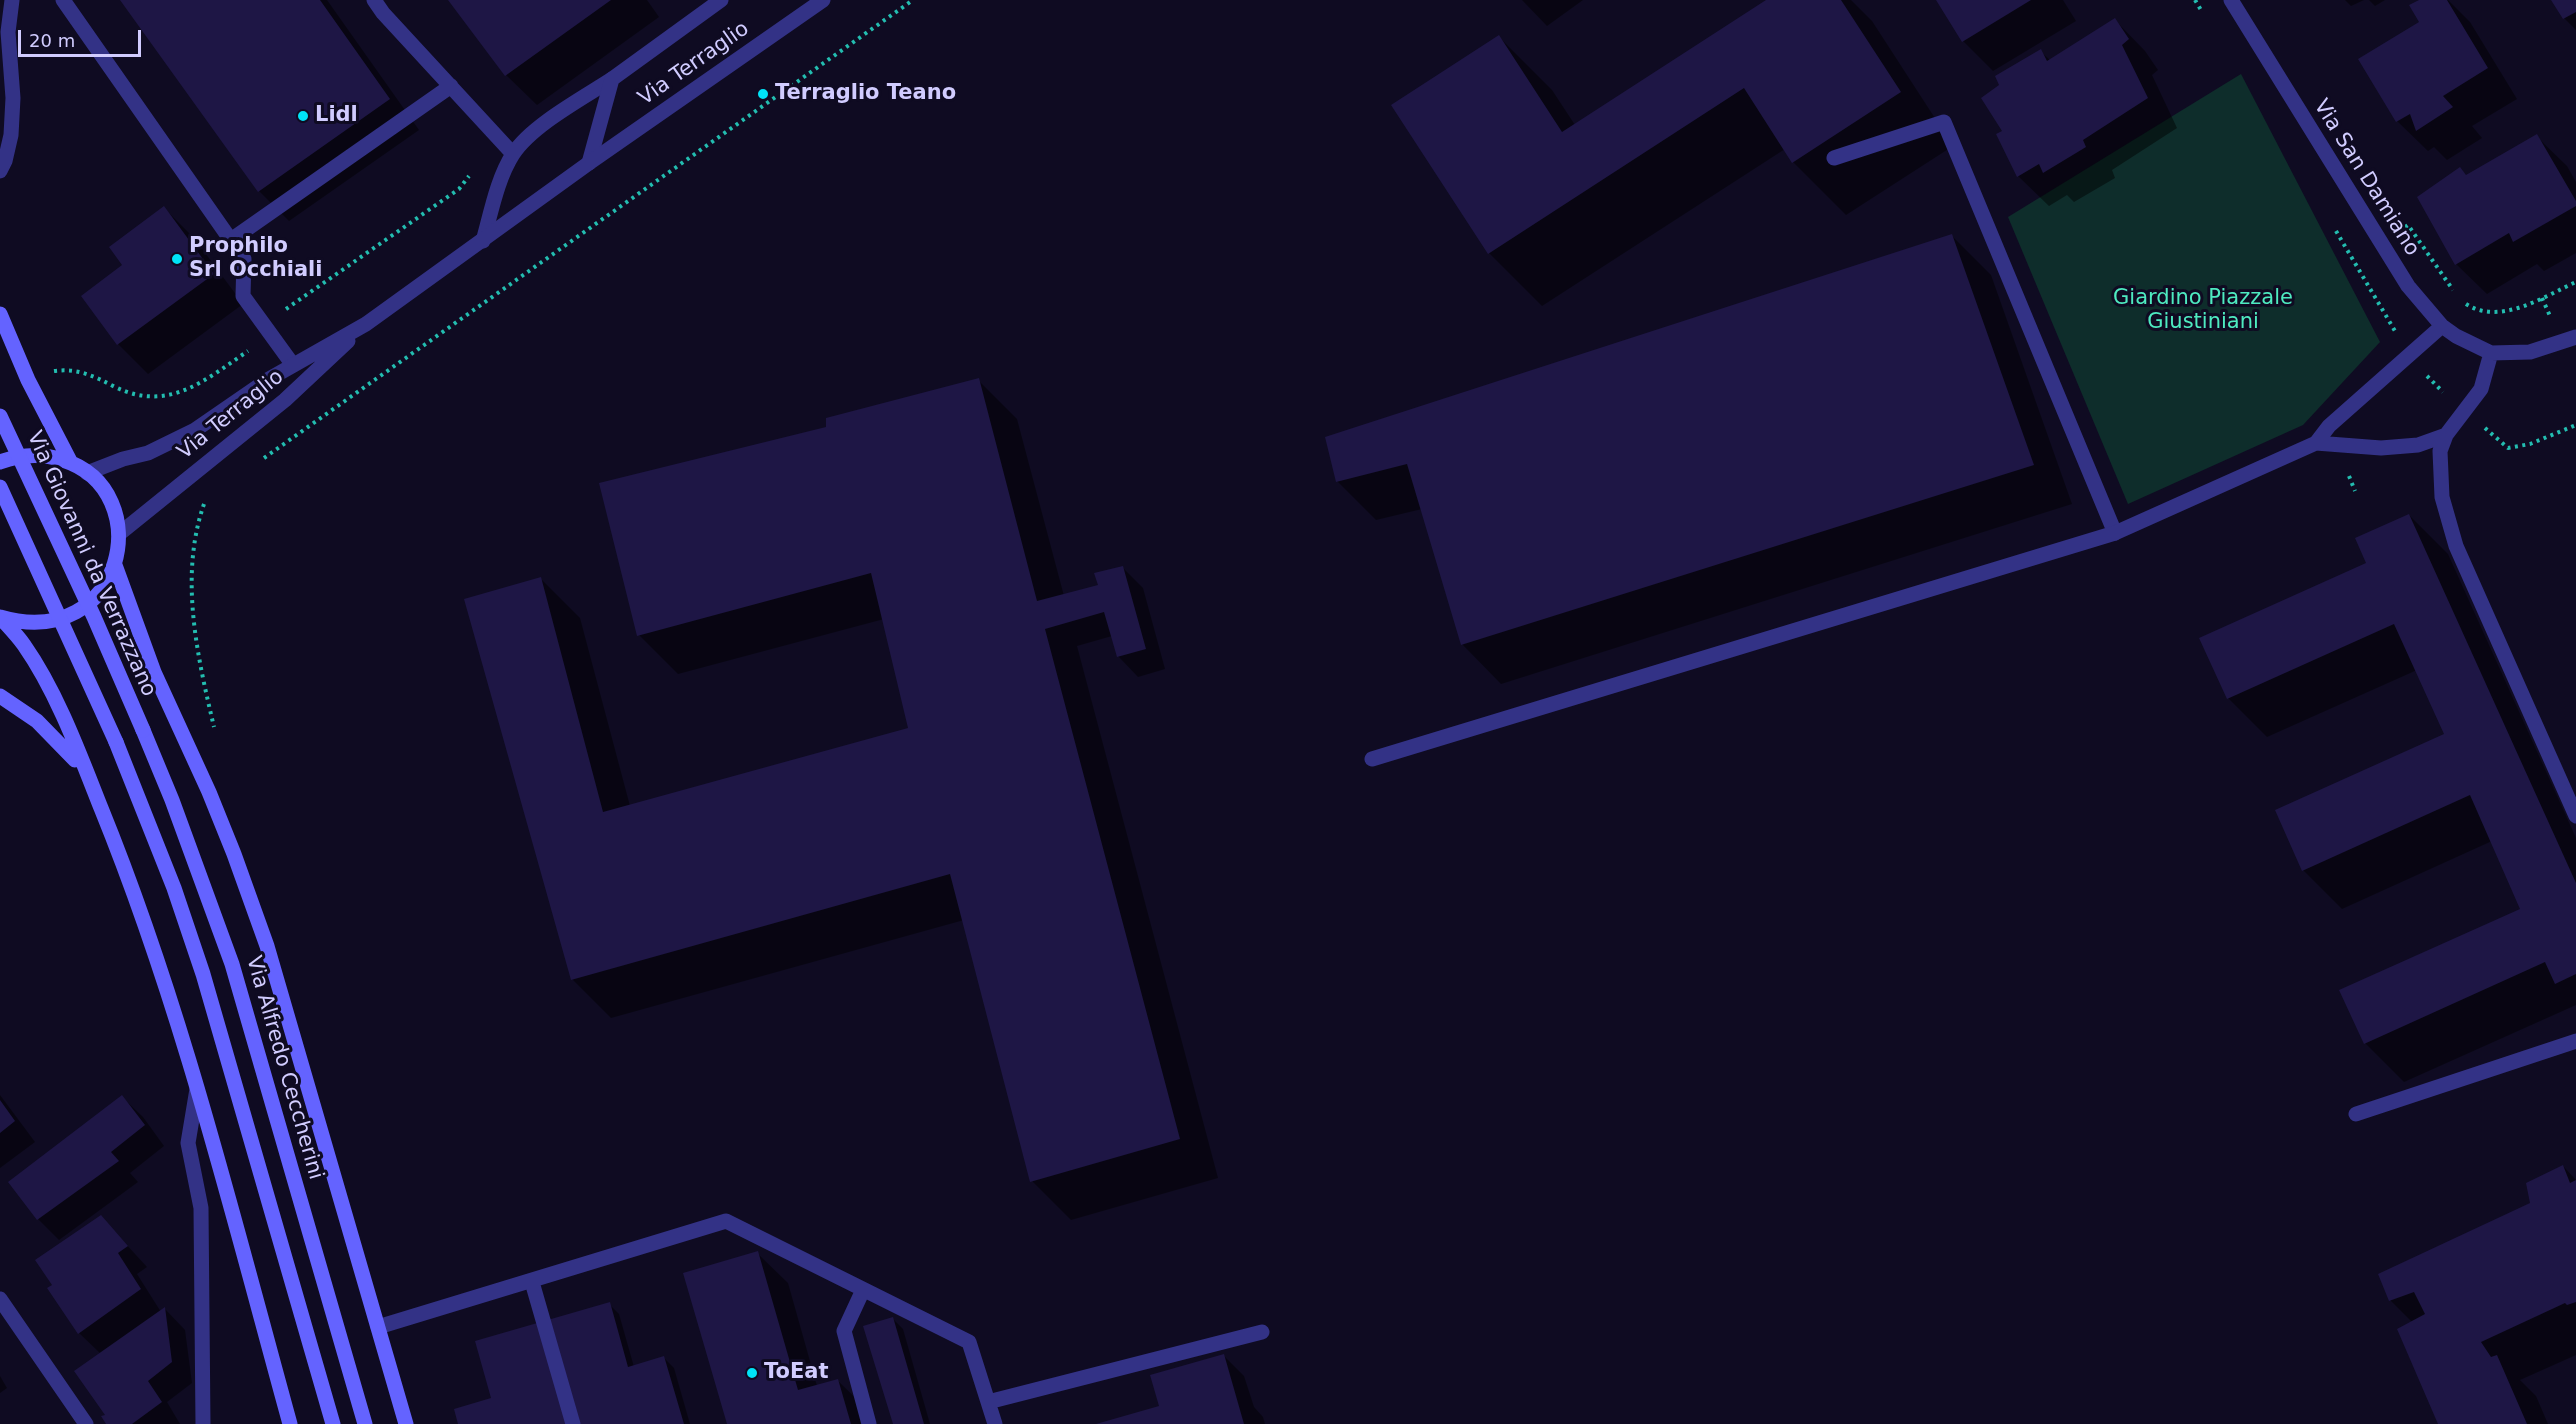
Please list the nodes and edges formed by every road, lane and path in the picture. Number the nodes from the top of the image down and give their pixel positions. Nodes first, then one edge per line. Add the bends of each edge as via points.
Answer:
1 (12, 0) edge
2 (63, 0) edge
3 (374, 0) edge
4 (823, 0) edge
5 (913, 0) edge
6 (2231, 0) edge
7 (716, 1) edge
8 (612, 79) junction
9 (451, 86) junction
10 (513, 154) junction
11 (1834, 158) dead end
12 (589, 163) junction
13 (0, 171) edge
14 (471, 175) dead end
15 (2408, 225) dead end
16 (231, 240) junction
17 (483, 241) junction
18 (2576, 282) edge
19 (2453, 291) dead end
20 (2460, 300) dead end
21 (0, 314) edge
22 (277, 315) dead end
23 (366, 324) junction
24 (2442, 326) junction
25 (2576, 337) edge
26 (253, 347) dead end
27 (2491, 353) junction
28 (292, 365) junction
29 (48, 371) dead end
30 (0, 416) edge
31 (2446, 435) junction
32 (2316, 443) junction
33 (0, 462) edge
34 (71, 463) junction
35 (254, 465) dead end
36 (87, 472) junction
37 (0, 487) edge
38 (205, 501) dead end
39 (2115, 533) junction
40 (119, 534) junction
41 (115, 565) junction
42 (0, 617) edge
43 (0, 696) edge
44 (143, 730) joint
45 (215, 734) dead end
46 (1372, 759) dead end
47 (88, 776) junction
48 (2576, 816) edge
49 (2576, 1041) edge
50 (196, 1089) junction
51 (2356, 1114) dead end
52 (532, 1282) junction
53 (863, 1290) junction
54 (0, 1299) edge
55 (378, 1327) junction
56 (1262, 1332) dead end
57 (988, 1402) junction
58 (86, 1424) edge
59 (203, 1424) edge
60 (290, 1424) edge
61 (333, 1424) edge
62 (365, 1424) edge
63 (406, 1424) edge
64 (573, 1424) edge
65 (869, 1424) edge
66 (995, 1424) edge

1 - 13 street via 8,32 13,98 11,135
2 - 16 street
3 - 9 street
4 - 12 street, Via Terraglio
5 - 35 path
6 - 24 street, Via San Damiano via 2408,286
7 - 8 street, Via Terraglio
8 - 10 street via 531,133
8 - 12 street, Via Terraglio
9 - 10 street
9 - 16 street
10 - 17 street
11 - 39 street via 1944,122
12 - 17 street, Via Terraglio
14 - 22 path via 459,189
15 - 19 path
16 - 28 street via 244,259 243,296
17 - 23 street, Via Terraglio
18 - 20 path via 2504,313 2477,311
21 - 34 main road via 28,380
23 - 28 street, Via Terraglio
23 - 40 street, Via Terraglio via 285,400
24 - 27 street, Via San Damiano
24 - 32 street via 2329,426
25 - 27 street via 2530,352
26 - 29 path via 200,384 173,395 143,396 71,369
27 - 31 street via 2481,389
28 - 36 street, Via Terraglio via 195,430 148,453
30 - 44 main road, Via Giovanni da Verrazzano, bridge
31 - 32 street via 2418,445 2381,448
31 - 48 street via 2440,451 2442,496 2456,546
32 - 39 street
33 - 34 main road via 32,455 52,456
34 - 36 main road
36 - 40 main road via 109,500
37 - 61 main road, bridge via 116,742 174,888 280,1234
38 - 45 path via 195,536 190,579
39 - 46 street
40 - 41 main road
41 - 42 main road via 105,586 89,604 70,616 47,623 23,623
41 - 55 main road via 154,672 234,854 267,946
42 - 47 main road via 23,644 45,680
43 - 47 main road via 37,721
44 - 62 main road, Via Alfredo Ceccherini via 232,964
47 - 50 main road via 123,862
49 - 51 street
50 - 59 street via 188,1143 201,1208
50 - 60 main road
52 - 53 street via 726,1221
52 - 55 street
52 - 64 street
53 - 57 street via 969,1342
53 - 65 street via 844,1331
54 - 58 street
55 - 63 main road
56 - 57 street
57 - 66 street

